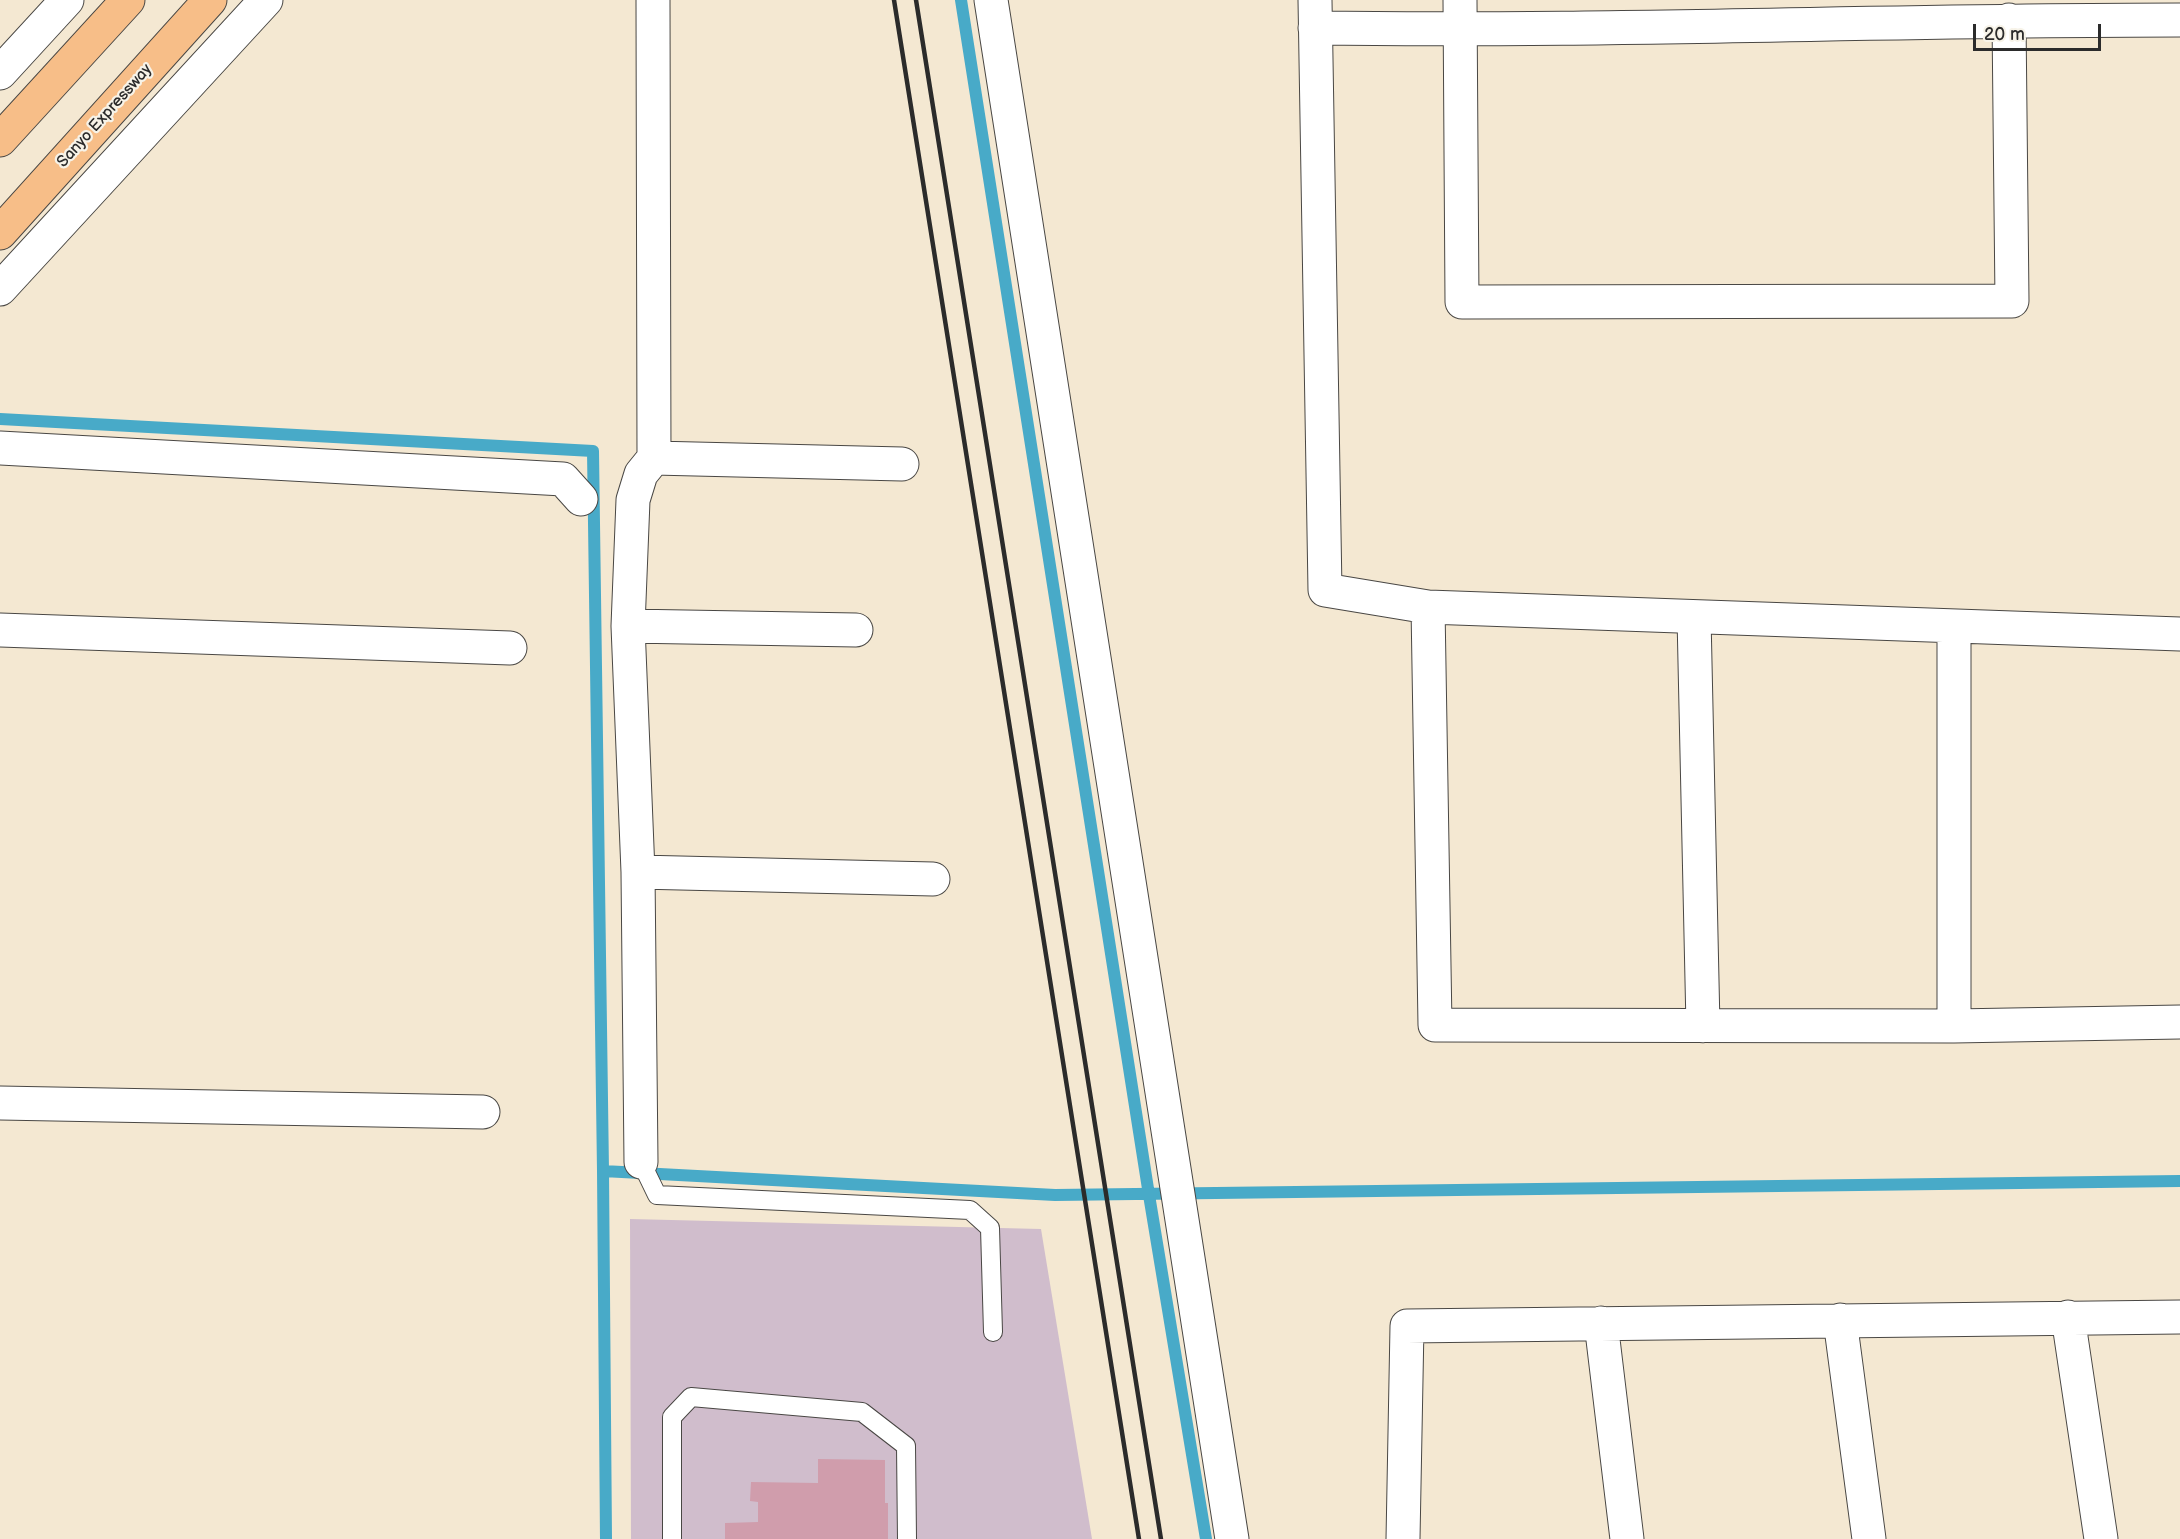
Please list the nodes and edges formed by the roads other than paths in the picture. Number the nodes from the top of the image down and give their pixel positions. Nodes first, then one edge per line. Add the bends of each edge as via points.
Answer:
1 (66, 0) edge
2 (128, 0) edge
3 (210, 0) edge
4 (266, 0) edge
5 (653, 0) edge
6 (991, 0) edge
7 (2137, 10) edge
8 (1315, 14) edge
9 (1460, 15) edge
10 (2009, 20) junction
11 (2180, 20) edge
12 (0, 73) edge
13 (0, 140) edge
14 (0, 233) edge
15 (0, 289) edge
16 (0, 448) edge
17 (654, 458) junction
18 (902, 464) dead end
19 (580, 499) dead end
20 (1428, 607) junction
21 (1694, 617) junction
22 (628, 626) junction
23 (1954, 626) junction
24 (0, 630) edge
25 (856, 630) dead end
26 (2180, 634) edge
27 (510, 648) dead end
28 (638, 872) junction
29 (933, 879) dead end
30 (2180, 1022) edge
31 (1703, 1026) junction
32 (1954, 1026) junction
33 (0, 1103) edge
34 (483, 1112) dead end
35 (641, 1162) joint
36 (2068, 1317) junction
37 (2180, 1317) edge
38 (1840, 1320) junction
39 (1601, 1323) junction
40 (993, 1332) dead end
41 (672, 1539) edge
42 (907, 1539) edge
43 (1232, 1539) edge
44 (1403, 1539) edge
45 (1627, 1539) edge
46 (1869, 1539) edge
47 (2101, 1539) edge

1 - 12 street
2 - 13 highway
3 - 14 highway, Sanyo Expressway
4 - 15 street
5 - 17 street
6 - 43 street
7 - 10 street
7 - 11 street
8 - 9 street
8 - 20 street via 1325,590
9 - 10 street
9 - 10 street via 1462,302 2012,301
16 - 19 street via 564,479
17 - 18 street
17 - 22 street via 641,474 633,500
20 - 21 street
20 - 31 street via 1435,1025
21 - 23 street
21 - 31 street
22 - 25 street
22 - 28 street
23 - 26 street
23 - 32 street
24 - 27 street
28 - 29 street
28 - 35 street
30 - 32 street
31 - 32 street
33 - 34 street
35 - 40 lane via 657,1195 970,1210 990,1228
36 - 37 street
36 - 38 street
36 - 47 street
38 - 39 street
38 - 46 street
39 - 44 street via 1407,1326
39 - 45 street
41 - 42 lane via 672,1417 691,1397 862,1412 906,1446

